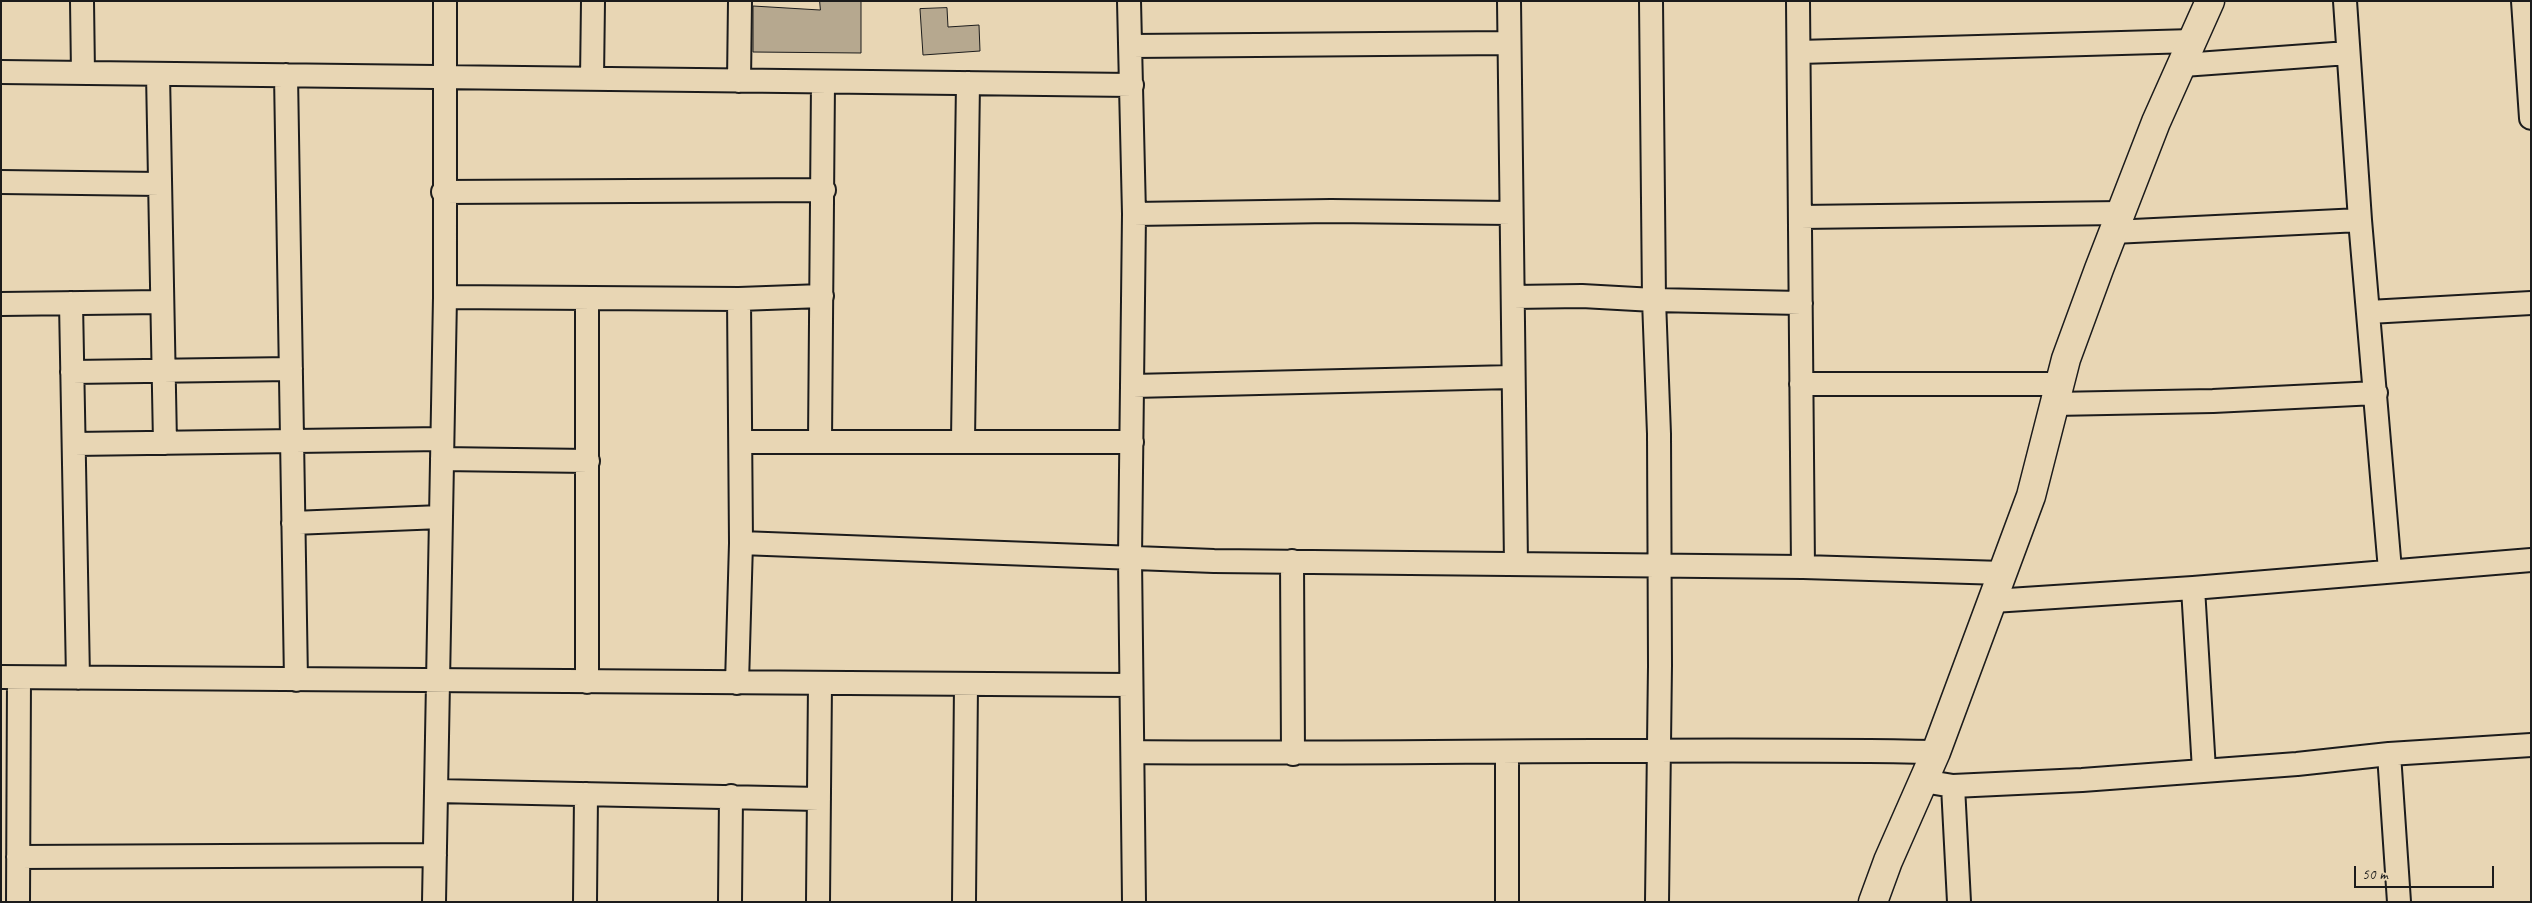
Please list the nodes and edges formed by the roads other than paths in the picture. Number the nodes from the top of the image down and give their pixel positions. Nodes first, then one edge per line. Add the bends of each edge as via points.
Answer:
1 (82, 1) edge
2 (445, 1) edge
3 (593, 1) edge
4 (740, 1) edge
5 (1129, 1) edge
6 (1509, 1) edge
7 (1651, 1) edge
8 (1798, 1) edge
9 (2210, 1) edge
10 (2345, 1) edge
11 (2522, 1) edge
12 (1509, 43) junction
13 (1131, 46) junction
14 (1799, 52) junction
15 (2188, 53) junction
16 (2348, 53) junction
17 (1, 72) edge
18 (83, 73) junction
19 (158, 74) junction
20 (286, 76) junction
21 (445, 78) junction
22 (592, 79) junction
23 (738, 81) junction
24 (823, 82) junction
25 (968, 84) junction
26 (1132, 85) junction
27 (2531, 118) edge
28 (1, 182) edge
29 (160, 184) junction
30 (824, 190) junction
31 (443, 192) junction
32 (1511, 213) junction
33 (1134, 214) junction
34 (1800, 217) junction
35 (2360, 220) junction
36 (2117, 223) junction
37 (822, 296) junction
38 (445, 297) junction
39 (1513, 297) junction
40 (588, 299) junction
41 (739, 299) junction
42 (1654, 300) junction
43 (162, 302) junction
44 (71, 303) junction
45 (1801, 303) junction
46 (2531, 303) edge
47 (1, 304) edge
48 (2368, 312) junction
49 (290, 369) junction
50 (164, 371) junction
51 (72, 372) junction
52 (1512, 377) junction
53 (1801, 384) junction
54 (1133, 386) junction
55 (2376, 393) junction
56 (2057, 394) junction
57 (963, 440) junction
58 (292, 441) junction
59 (820, 441) junction
60 (741, 442) junction
61 (1132, 442) junction
62 (165, 443) junction
63 (74, 444) junction
64 (442, 449) junction
65 (588, 461) junction
66 (441, 517) junction
67 (293, 523) junction
68 (741, 543) junction
69 (1130, 558) junction
70 (2531, 560) edge
71 (1292, 561) junction
72 (1516, 564) junction
73 (1658, 566) junction
74 (1803, 567) junction
75 (2390, 570) junction
76 (2002, 573) junction
77 (2193, 588) junction
78 (1993, 601) junction
79 (10, 678) edge
80 (78, 678) junction
81 (296, 680) junction
82 (440, 681) junction
83 (587, 682) junction
84 (737, 683) junction
85 (820, 683) junction
86 (966, 684) junction
87 (1132, 685) junction
88 (2531, 745) edge
89 (1657, 750) junction
90 (1133, 752) junction
91 (1507, 752) junction
92 (1936, 752) junction
93 (1293, 754) junction
94 (2389, 754) junction
95 (2204, 770) junction
96 (1923, 781) junction
97 (1953, 786) junction
98 (436, 791) junction
99 (586, 794) junction
100 (731, 796) junction
101 (819, 799) junction
102 (434, 855) junction
103 (18, 858) junction
104 (18, 902) edge
105 (434, 902) edge
106 (585, 902) edge
107 (730, 902) edge
108 (818, 902) edge
109 (964, 902) edge
110 (1134, 902) edge
111 (1507, 902) edge
112 (1657, 902) edge
113 (1873, 902) edge
114 (1959, 902) edge
115 (2399, 902) edge

1 - 18 street
2 - 21 street
3 - 22 street
4 - 23 street
5 - 13 street
6 - 12 street
7 - 42 street
8 - 14 street
9 - 15 main road
10 - 16 street
11 - 27 street
12 - 13 street
12 - 32 street
13 - 26 street
14 - 15 street
14 - 34 street
15 - 16 street
15 - 36 main road via 2156,122
16 - 35 street
17 - 18 street
18 - 19 street
19 - 20 street
19 - 29 street
20 - 21 street
20 - 49 street
21 - 22 street
21 - 31 street
22 - 23 street
23 - 24 street
24 - 25 street
24 - 30 street
25 - 26 street
25 - 57 street
26 - 33 street
28 - 29 street
29 - 43 street
30 - 31 street
30 - 37 street
31 - 38 street
32 - 33 street
32 - 39 street
33 - 54 street
34 - 36 street
34 - 45 street
35 - 36 street
35 - 48 street
36 - 56 main road via 2066,359
37 - 41 street
37 - 59 street
38 - 40 street
38 - 64 street
39 - 42 street
39 - 52 street
40 - 41 street
40 - 65 street
41 - 60 street
42 - 45 street
42 - 73 street via 1659,434
43 - 44 street
43 - 50 street
44 - 47 street
44 - 51 street
45 - 53 street
46 - 48 street
48 - 55 street
49 - 50 street
49 - 58 street
50 - 51 street
50 - 62 street
51 - 63 street
52 - 54 street
52 - 72 street
53 - 56 street
53 - 74 street
54 - 61 street
55 - 56 street via 2213,400
55 - 75 street
56 - 76 main road via 2031,496
57 - 59 street
57 - 61 street
58 - 62 street
58 - 64 street
58 - 67 street
59 - 60 street
60 - 68 street
61 - 69 street
62 - 63 street
63 - 80 street
64 - 65 street
64 - 66 street
65 - 83 street
66 - 67 street
66 - 82 street
67 - 81 street
68 - 69 street
68 - 84 street
69 - 71 street
69 - 87 street
70 - 75 street
71 - 72 street
71 - 93 street
72 - 73 street
73 - 74 street
73 - 89 street via 1660,665
74 - 76 street
75 - 77 street
76 - 78 main road
77 - 78 street
77 - 95 street
78 - 92 main road
79 - 80 street
79 - 103 street
80 - 81 street
81 - 82 street
82 - 83 street
82 - 98 street
83 - 84 street
84 - 85 street
85 - 86 street
85 - 101 street
86 - 87 street
86 - 109 street
87 - 90 street
88 - 94 street
89 - 91 street
89 - 92 street
89 - 112 street
90 - 93 street
90 - 110 street
91 - 93 street
91 - 111 street
92 - 96 main road
94 - 95 street
94 - 115 street
95 - 97 street
96 - 97 street
96 - 113 main road
97 - 114 street
98 - 99 street
98 - 102 street
99 - 100 street
99 - 106 street
100 - 101 street
100 - 107 street
101 - 108 street
102 - 103 street
102 - 105 street
103 - 104 street

